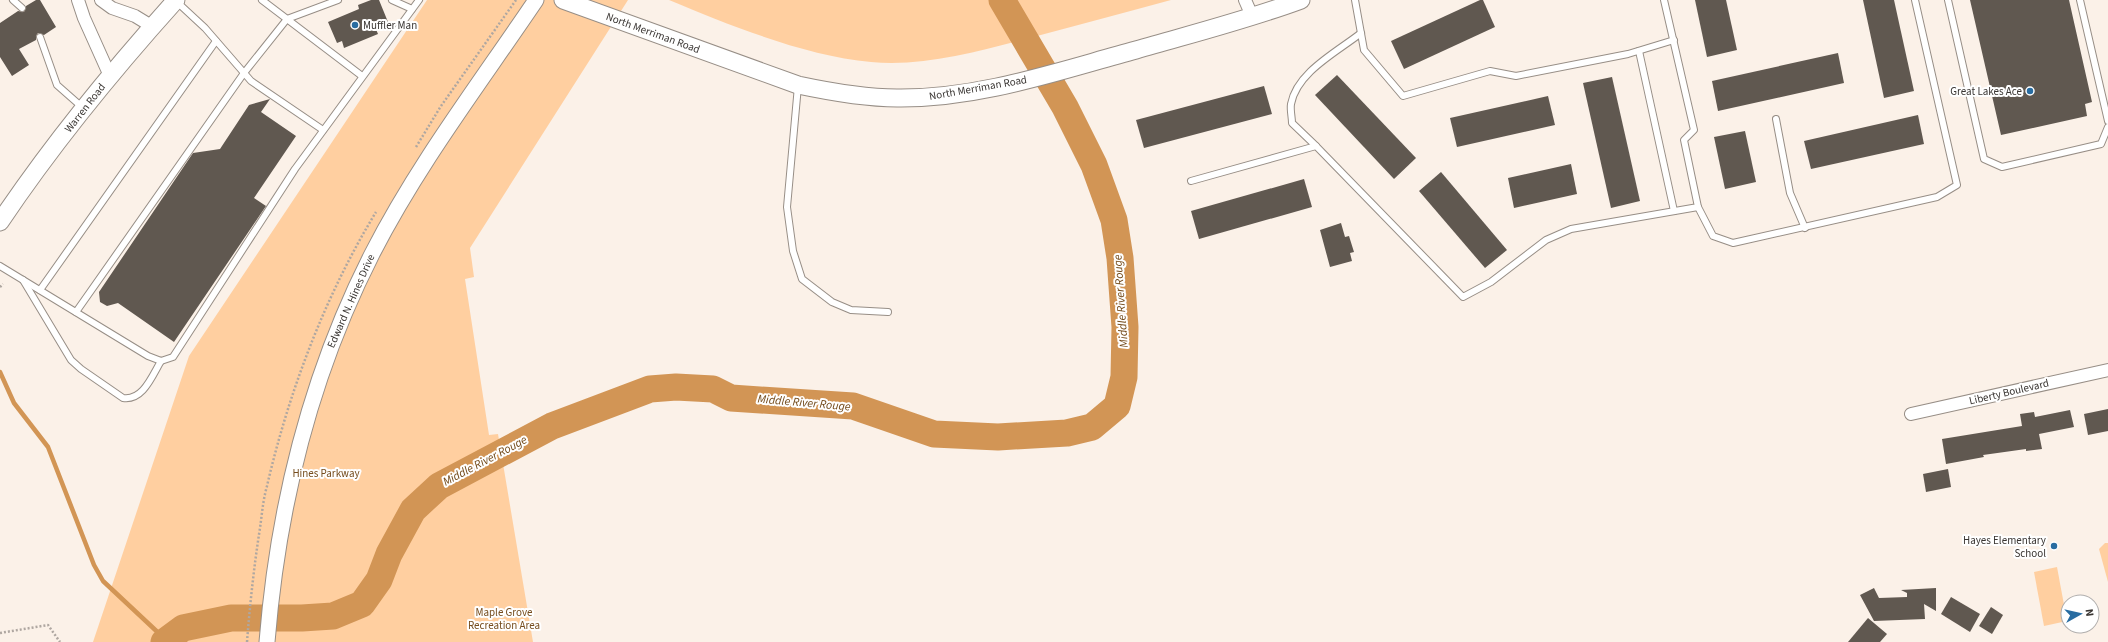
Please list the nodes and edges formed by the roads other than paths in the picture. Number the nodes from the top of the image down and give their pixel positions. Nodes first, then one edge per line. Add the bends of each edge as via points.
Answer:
1 (13, 0) edge
2 (78, 0) edge
3 (101, 0) edge
4 (176, 0) edge
5 (262, 0) edge
6 (338, 0) edge
7 (392, 0) edge
8 (419, 0) edge
9 (536, 0) edge
10 (1245, 0) edge
11 (1301, 0) edge
12 (1355, 0) edge
13 (1664, 0) edge
14 (1916, 0) edge
15 (1948, 0) edge
16 (2080, 0) edge
17 (570, 3) edge
18 (22, 8) dead end
19 (412, 9) junction
20 (1252, 16) junction
21 (287, 19) junction
22 (153, 27) junction
23 (1361, 33) junction
24 (40, 37) dead end
25 (1674, 40) junction
26 (216, 41) junction
27 (1639, 51) junction
28 (244, 73) junction
29 (110, 76) junction
30 (362, 76) junction
31 (798, 84) junction
32 (84, 109) junction
33 (1776, 119) dead end
34 (2108, 121) edge
35 (2108, 128) edge
36 (323, 130) junction
37 (1316, 146) junction
38 (1191, 181) dead end
39 (1698, 207) junction
40 (1674, 211) junction
41 (0, 222) edge
42 (1805, 228) junction
43 (0, 266) edge
44 (22, 279) junction
45 (40, 290) junction
46 (76, 312) junction
47 (888, 312) dead end
48 (161, 361) junction
49 (2108, 370) edge
50 (1911, 414) dead end
51 (267, 642) edge

1 - 18 lane
2 - 29 street
3 - 22 street via 112,8 135,16
4 - 22 main road, Warren Road
4 - 26 lane
5 - 21 lane
6 - 21 lane
7 - 19 lane
8 - 19 lane
9 - 51 street, Edward N. Hines Drive via 405,195 372,254 344,314 315,388 298,449 272,583
10 - 20 street
11 - 20 main road, North Merriman Road
12 - 23 lane
13 - 25 lane
14 - 42 lane via 1957,185 1938,197
15 - 35 lane via 1984,159 2002,167 2101,144
16 - 34 lane
17 - 31 main road, North Merriman Road
19 - 30 lane
20 - 31 main road, North Merriman Road via 1017,83 963,93 897,98 831,92
21 - 28 lane
21 - 30 lane
22 - 29 main road, Warren Road
23 - 27 lane via 1364,50 1403,96 1490,71 1516,76
23 - 37 lane via 1310,72 1299,84 1291,104 1292,123
24 - 32 lane via 57,85
25 - 27 lane
25 - 39 lane via 1694,130 1684,140
26 - 28 lane
26 - 45 lane
27 - 40 lane
28 - 36 lane via 251,81
28 - 46 lane
29 - 32 main road, Warren Road
30 - 36 lane
31 - 47 lane via 787,207 793,251 802,279 832,302 851,310
32 - 41 main road, Warren Road via 36,170
33 - 42 lane via 1790,193
36 - 48 lane via 173,357
37 - 38 lane
37 - 40 lane via 1464,297 1491,282 1546,240 1571,229
39 - 40 lane
39 - 42 lane via 1713,236 1733,243
43 - 44 lane
44 - 45 lane
44 - 48 lane via 71,360 123,398 131,399 138,395
45 - 46 lane
46 - 48 lane via 148,356
49 - 50 street, Liberty Boulevard

